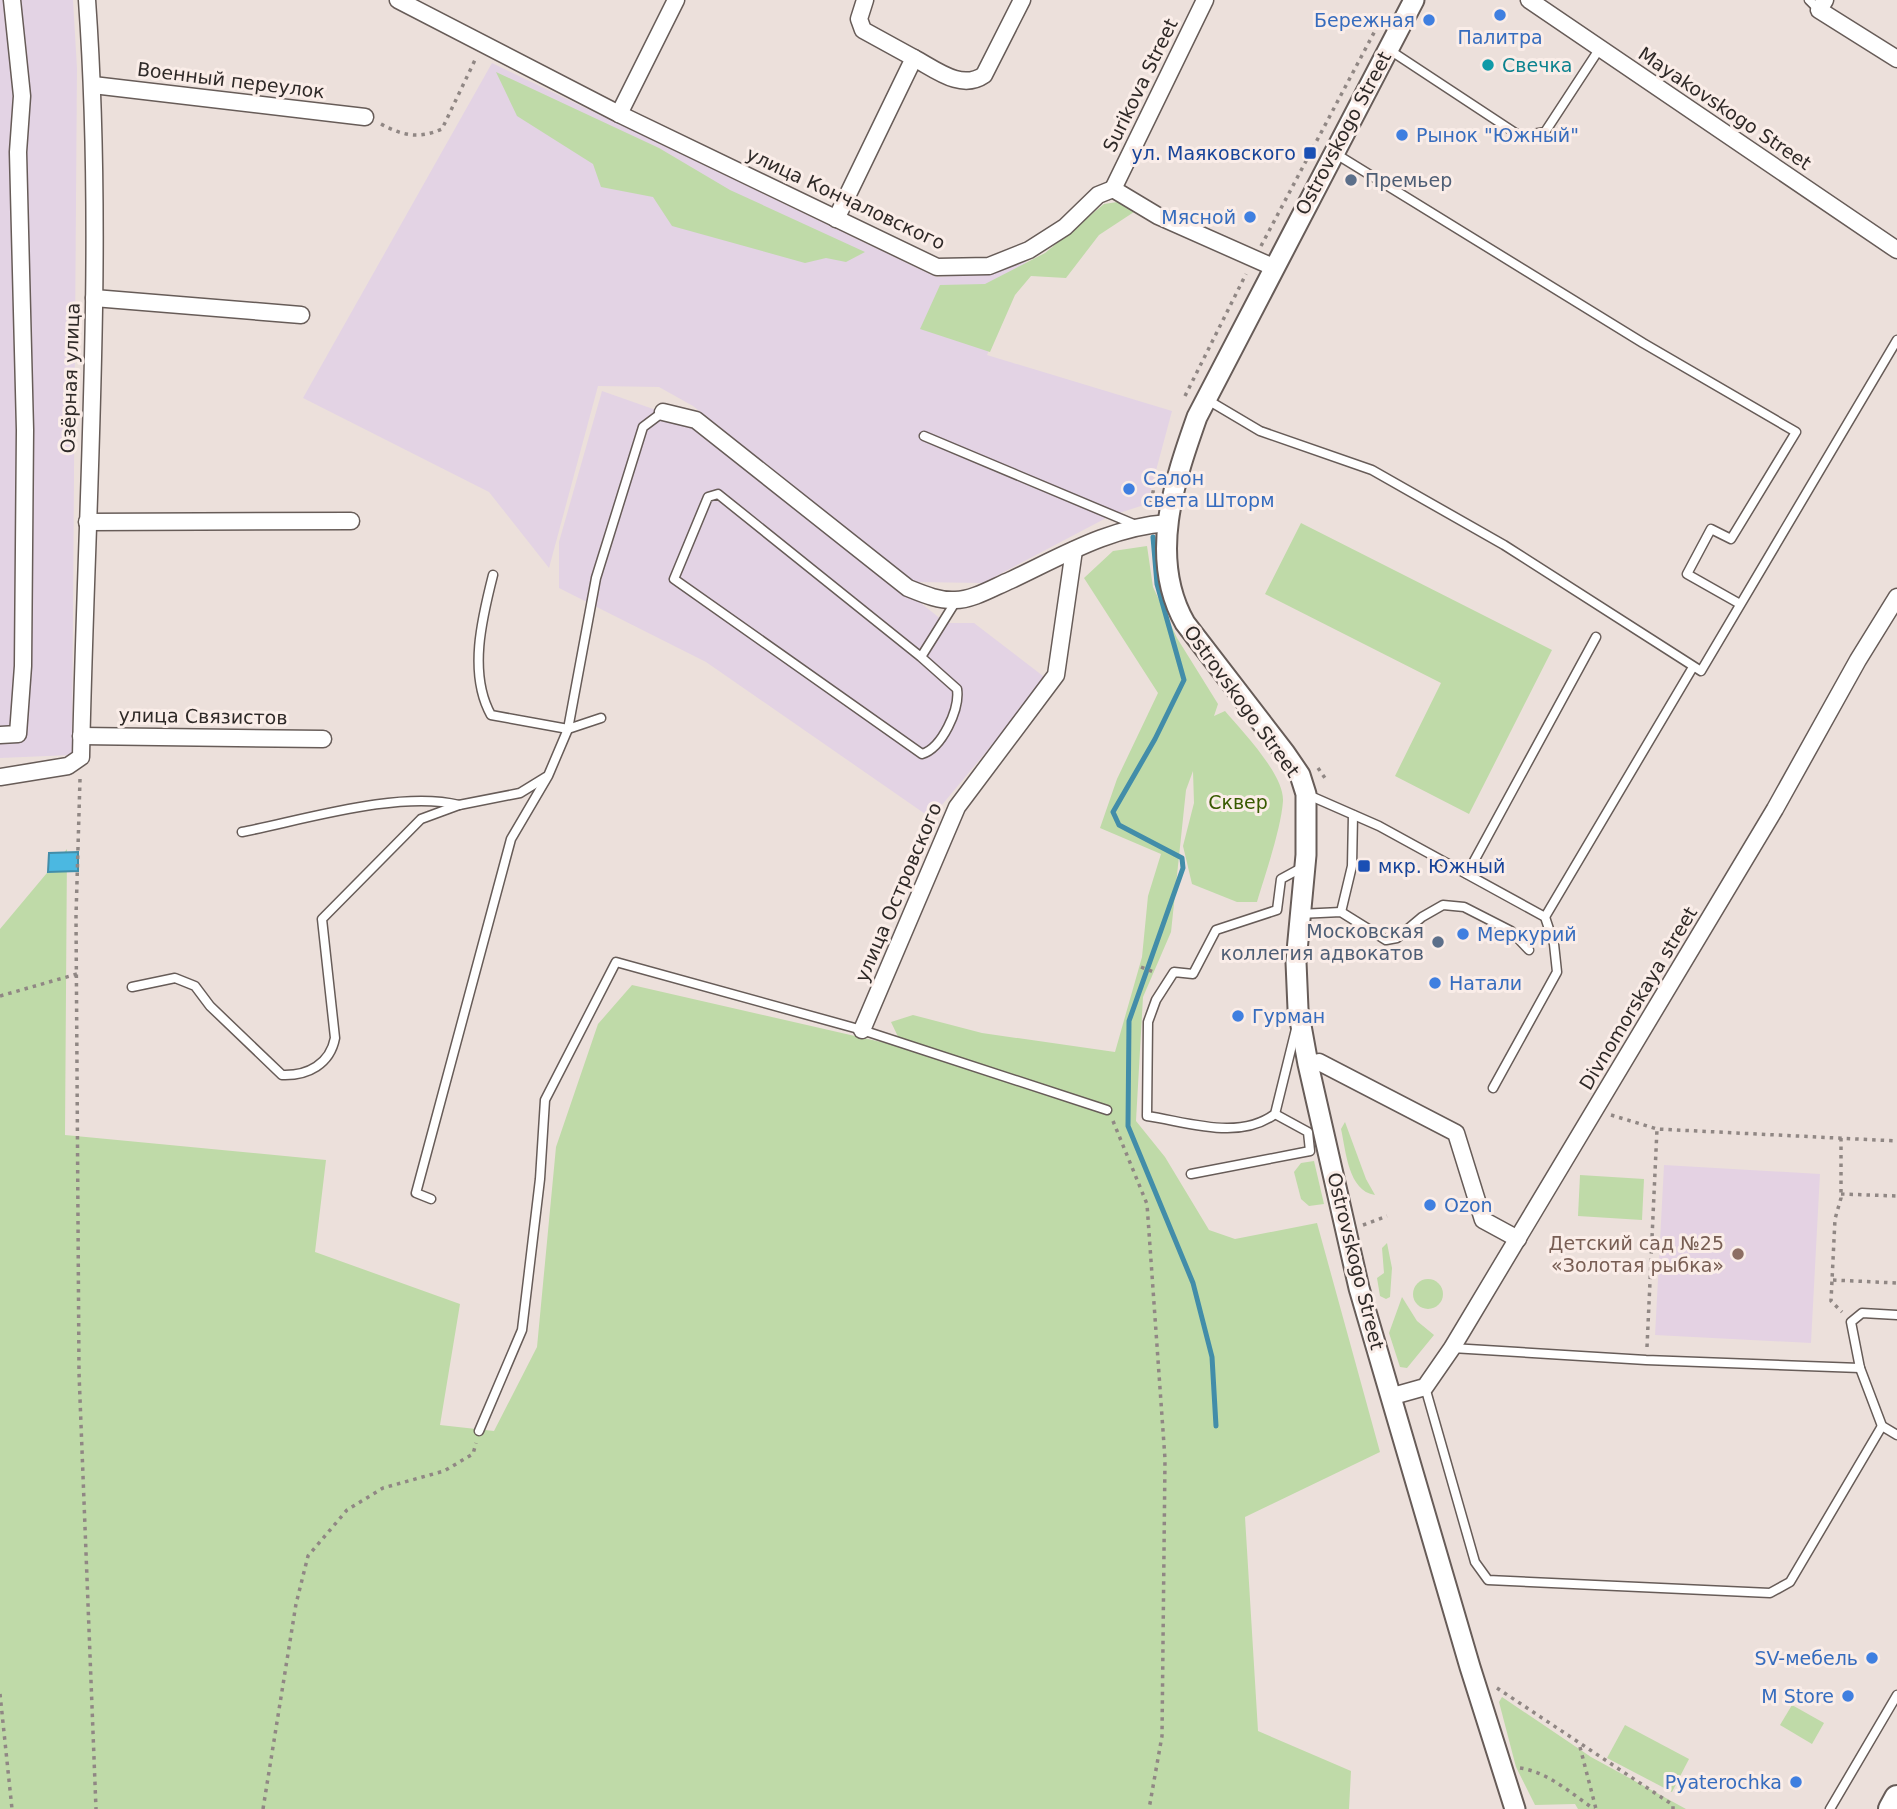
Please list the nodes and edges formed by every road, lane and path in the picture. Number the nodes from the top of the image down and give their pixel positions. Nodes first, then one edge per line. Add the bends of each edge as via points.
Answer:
1 (12, 0) edge
2 (87, 0) edge
3 (398, 0) edge
4 (676, 0) edge
5 (864, 0) edge
6 (1022, 0) edge
7 (1205, 0) edge
8 (1414, 0) edge
9 (1529, 0) edge
10 (1818, 3) edge
11 (1600, 48) junction
12 (1388, 49) junction
13 (497, 51) junction
14 (914, 58) junction
15 (1897, 59) edge
16 (93, 85) junction
17 (619, 114) junction
18 (365, 117) joint
19 (1333, 152) junction
20 (1113, 189) junction
21 (836, 219) junction
22 (1897, 250) edge
23 (1273, 267) junction
24 (94, 298) junction
25 (300, 315) dead end
26 (1897, 340) edge
27 (1206, 399) junction
28 (663, 412) joint
29 (924, 436) dead end
30 (351, 520) dead end
31 (87, 522) junction
32 (1168, 523) junction
33 (1136, 525) junction
34 (1074, 550) junction
35 (493, 575) dead end
36 (1897, 597) edge
37 (956, 601) junction
38 (1740, 604) junction
39 (1596, 637) dead end
40 (921, 657) junction
41 (1693, 667) junction
42 (601, 718) dead end
43 (568, 729) junction
44 (0, 735) edge
45 (81, 736) junction
46 (323, 739) dead end
47 (81, 757) junction
48 (1312, 761) dead end
49 (548, 776) junction
50 (0, 777) edge
51 (1327, 781) dead end
52 (1306, 794) junction
53 (459, 805) junction
54 (1353, 815) junction
55 (242, 832) dead end
56 (1305, 866) junction
57 (1467, 874) junction
58 (1341, 912) junction
59 (1299, 914) junction
60 (1545, 917) junction
61 (1529, 950) dead end
62 (1141, 967) dead end
63 (1156, 973) dead end
64 (78, 974) junction
65 (132, 987) dead end
66 (0, 996) edge
67 (1299, 1014) junction
68 (862, 1030) junction
69 (1308, 1064) junction
70 (1493, 1088) dead end
71 (1107, 1110) joint
72 (1595, 1111) junction
73 (1275, 1114) junction
74 (1657, 1129) junction
75 (1841, 1138) junction
76 (1317, 1140) junction
77 (1897, 1140) edge
78 (1191, 1174) dead end
79 (1841, 1194) junction
80 (1897, 1196) edge
81 (431, 1199) dead end
82 (1387, 1216) dead end
83 (1367, 1223) dead end
84 (1518, 1239) junction
85 (1832, 1280) junction
86 (1897, 1283) edge
87 (1897, 1315) edge
88 (1851, 1322) junction
89 (1452, 1348) junction
90 (1646, 1360) junction
91 (1860, 1367) junction
92 (1424, 1387) junction
93 (1393, 1396) junction
94 (1882, 1426) junction
95 (479, 1431) joint
96 (1897, 1435) edge
97 (1492, 1686) dead end
98 (0, 1694) edge
99 (1897, 1695) edge
100 (1580, 1746) junction
101 (1516, 1768) dead end
102 (1897, 1798) edge
103 (12, 1809) edge
104 (96, 1809) edge
105 (262, 1809) edge
106 (1149, 1809) edge
107 (1515, 1809) edge
108 (1595, 1809) edge
109 (1673, 1809) edge
110 (1830, 1809) edge
111 (1891, 1809) edge

1 - 44 street via 22,96 18,152 25,430 23,674 18,734
2 - 16 street, Озёрная улица
3 - 13 street, улица Кончаловского
4 - 17 street
5 - 14 street via 859,19 863,30
6 - 14 street via 984,75 975,82 963,83
7 - 20 street, Surikova Street
8 - 12 street, Ostrovskogo Street
9 - 11 street, Mayakovskogo Street
10 - 15 street
11 - 12 lane via 1545,132 1520,136
11 - 22 street, Mayakovskogo Street
12 - 19 street, Ostrovskogo Street
13 - 17 street, улица Кончаловского
13 - 18 path via 475,60 442,129 423,138 396,132
14 - 21 street
16 - 18 street, Военный переулок
16 - 24 street, Озёрная улица
17 - 21 street, улица Кончаловского
19 - 23 street, Ostrovskogo Street
19 - 38 lane via 1796,432 1731,539 1711,529 1687,574
20 - 21 street, улица Кончаловского via 1098,195 1065,227 1028,250 989,266 937,267
20 - 23 street via 1158,216
23 - 27 street, Ostrovskogo Street
24 - 25 street
24 - 31 street, Озёрная улица
26 - 38 lane
27 - 32 street, Ostrovskogo Street via 1184,455
27 - 41 lane via 1260,431 1372,470 1504,544
28 - 37 street via 696,420 908,588
28 - 43 lane via 643,427 596,578
29 - 33 lane
30 - 31 street
31 - 45 street, Озёрная улица
32 - 33 street
32 - 52 street, Ostrovskogo Street via 1166,554 1174,604 1285,753
33 - 34 street
34 - 37 street
34 - 68 street, улица Островского via 1056,675 957,807
35 - 43 lane via 480,627 481,698 491,715
36 - 72 street, Divnomorskaya street
37 - 40 lane
38 - 41 lane via 1701,671
39 - 57 lane
40 - 40 lane via 718,494 708,497 674,579 922,754 929,752 959,704 957,689
41 - 60 lane
42 - 43 lane
43 - 49 lane
45 - 46 street, улица Связистов
45 - 47 street, Озёрная улица
47 - 50 street via 68,766
47 - 64 path
48 - 51 path
49 - 53 lane via 520,793
49 - 81 lane via 511,839 416,1194
52 - 54 lane
52 - 56 street, Ostrovskogo Street
53 - 55 lane via 435,799 406,800
53 - 65 lane via 421,819 322,919 335,1038 332,1053 314,1070 282,1075 195,986 175,978
54 - 57 lane
54 - 58 lane via 1352,866
56 - 59 street, Ostrovskogo Street
56 - 73 lane via 1281,879 1277,910 1216,930 1193,974 1174,972 1156,999 1148,1022 1146,1116 1237,1129 1260,1126
57 - 60 lane
58 - 59 lane
58 - 61 lane via 1386,940 1397,938 1443,905 1464,907 1511,931
59 - 67 street, Ostrovskogo Street
60 - 70 lane via 1557,972
62 - 63 path
64 - 66 path
64 - 104 path via 79,1373
67 - 69 street, Ostrovskogo Street
67 - 73 lane
68 - 71 lane
68 - 95 lane via 616,962 545,1100 522,1330
69 - 76 street, Ostrovskogo Street
69 - 84 street via 1319,1062 1456,1133 1483,1220
71 - 106 path via 1147,1204 1164,1459 1162,1736
72 - 74 path
72 - 84 street, Divnomorskaya street
73 - 76 lane
74 - 75 path
74 - 90 path
75 - 77 path
75 - 79 path
76 - 78 lane via 1310,1152
76 - 93 street, Ostrovskogo Street
79 - 80 path
79 - 85 path
82 - 83 path
84 - 89 street, Divnomorskaya street
85 - 86 path
85 - 88 path via 1831,1301
87 - 88 lane via 1862,1313
88 - 91 lane
89 - 90 lane
89 - 92 street, Divnomorskaya street
90 - 91 lane
91 - 94 lane
92 - 93 street
92 - 94 lane via 1475,1562 1488,1580 1770,1593 1790,1582
93 - 107 street, Ostrovskogo Street via 1469,1667
94 - 96 lane
95 - 105 path via 473,1454 444,1471 383,1488 347,1510 309,1556 296,1604
97 - 100 path
98 - 103 path
99 - 110 lane
100 - 108 path
100 - 109 path
101 - 108 path via 1532,1770
102 - 111 main road

